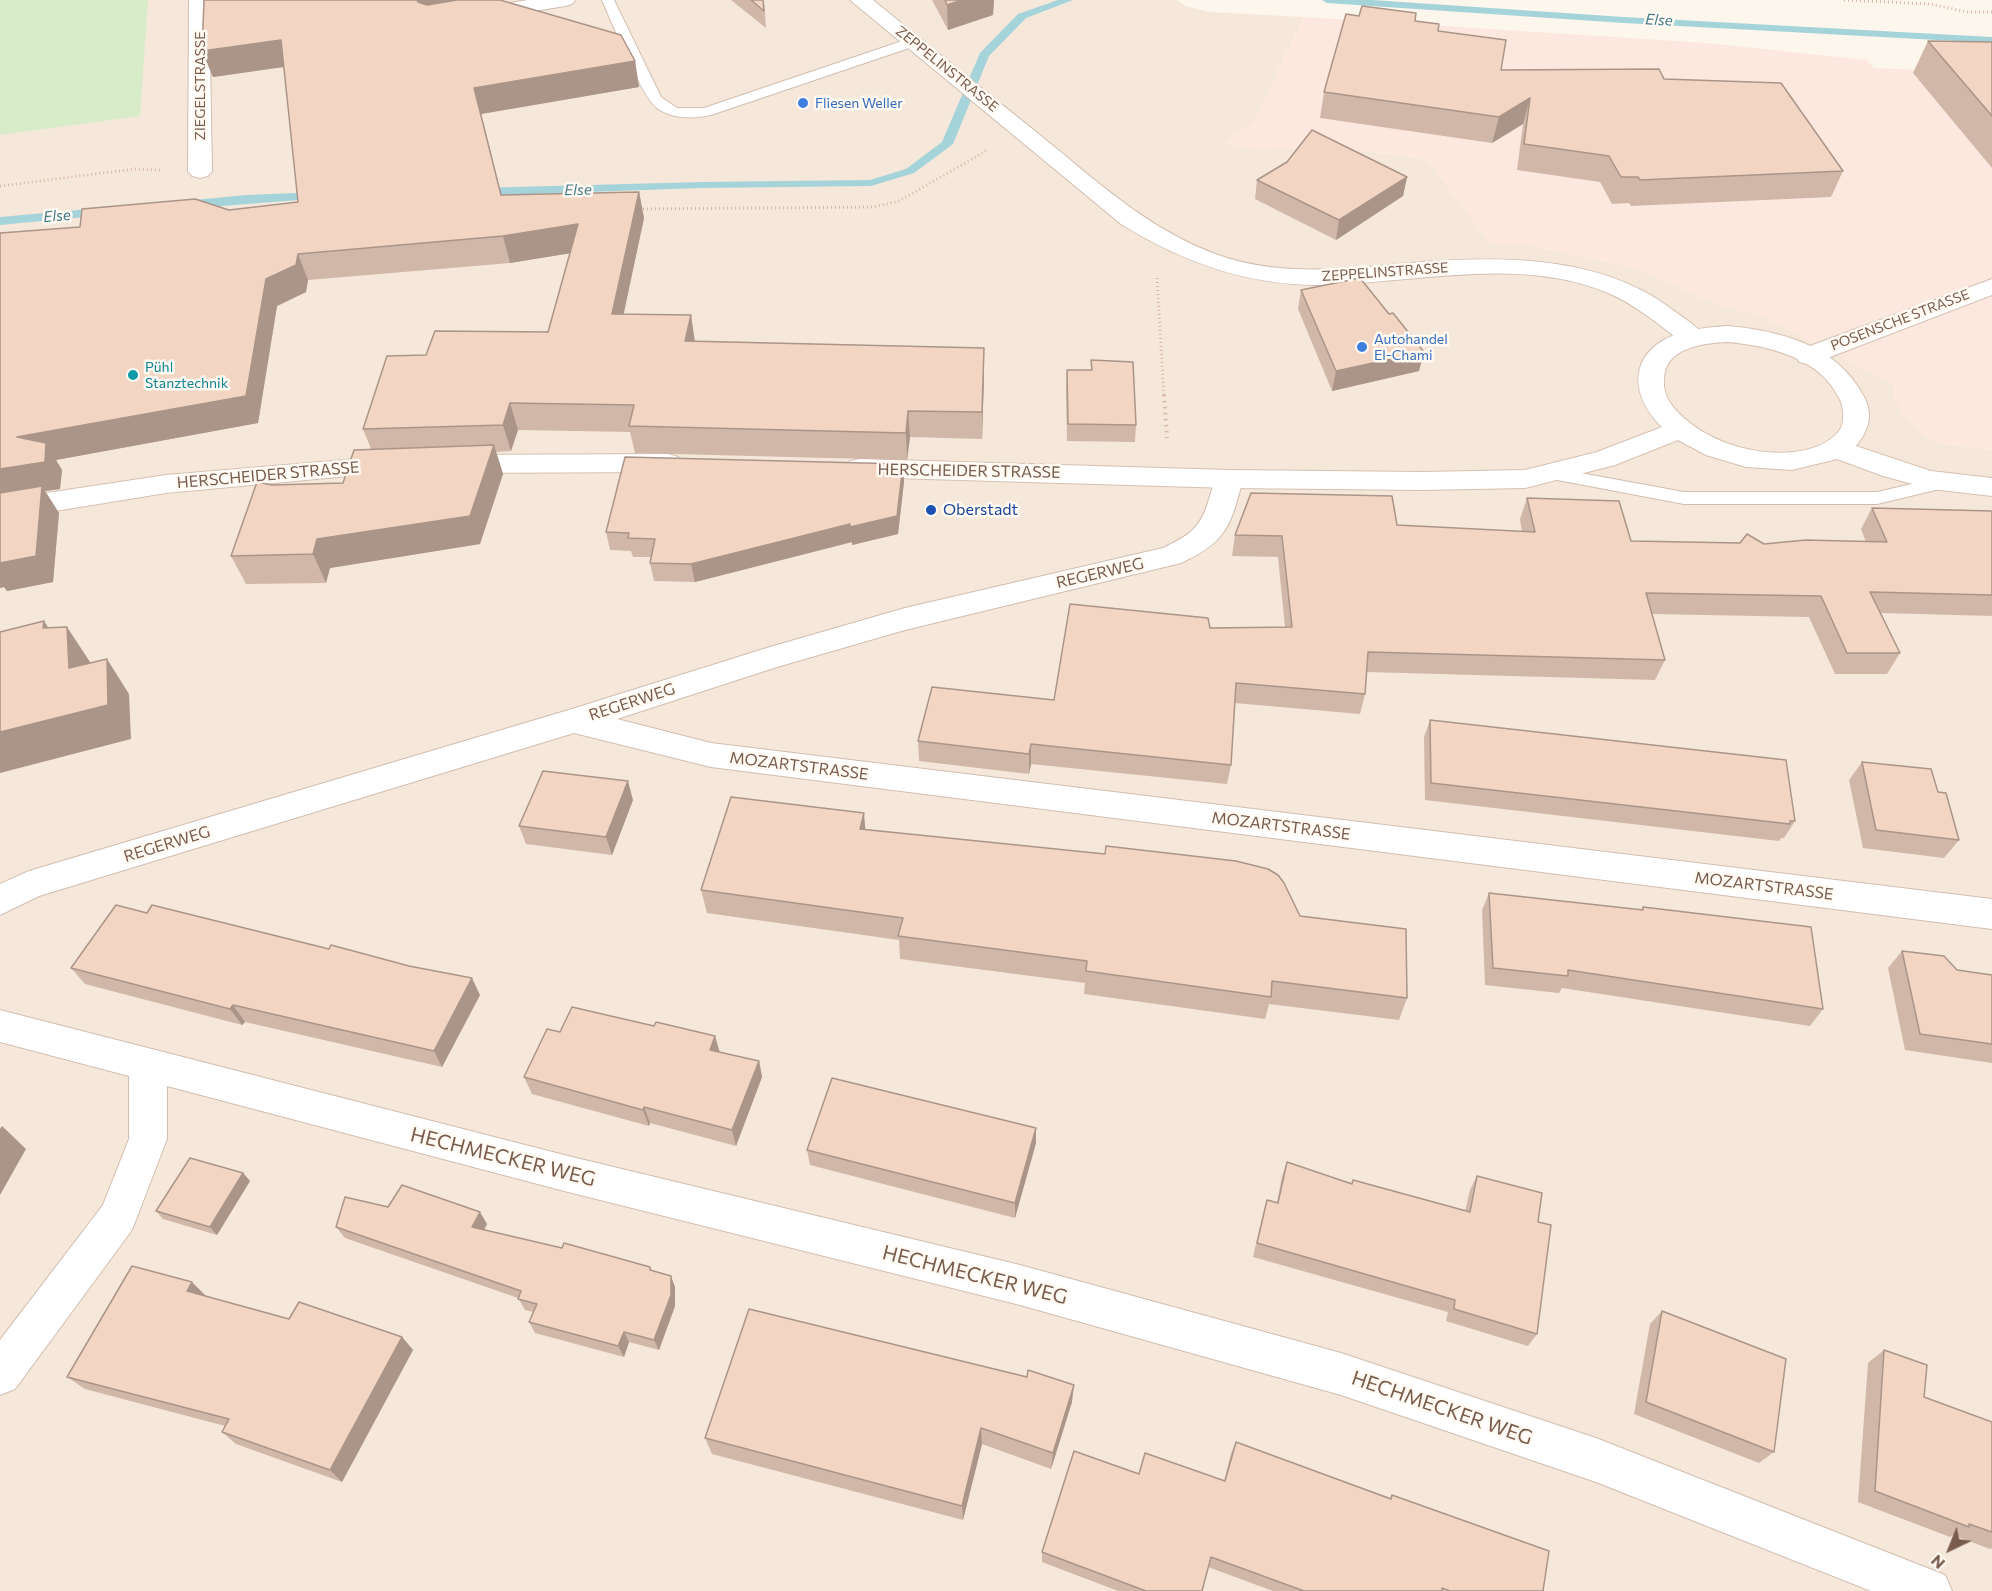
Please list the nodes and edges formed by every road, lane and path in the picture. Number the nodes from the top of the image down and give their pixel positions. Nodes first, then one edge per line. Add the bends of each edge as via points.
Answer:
1 (199, 0) edge
2 (565, 0) edge
3 (608, 0) edge
4 (860, 0) edge
5 (1844, 0) edge
6 (1992, 12) edge
7 (456, 18) edge
8 (913, 42) junction
9 (1021, 130) junction
10 (200, 171) joint
11 (0, 186) edge
12 (633, 209) edge
13 (1167, 243) junction
14 (1992, 286) edge
15 (1694, 338) junction
16 (1808, 356) junction
17 (1681, 429) junction
18 (1835, 448) junction
19 (694, 464) edge
20 (837, 467) edge
21 (1553, 474) junction
22 (1170, 476) junction
23 (1230, 478) junction
24 (1942, 483) junction
25 (1992, 486) edge
26 (0, 510) edge
27 (574, 721) junction
28 (0, 901) edge
29 (1992, 914) edge
30 (0, 1026) edge
31 (147, 1065) junction
32 (0, 1374) edge
33 (1929, 1591) edge

1 - 10 street, ZIEGELSTRASSE
2 - 7 street
3 - 8 lane via 655,99 665,110 680,113 706,112
4 - 8 street, ZEPPELINSTRASSE
5 - 6 path
8 - 9 street, ZEPPELINSTRASSE
9 - 12 path via 899,201 874,207
9 - 13 street, ZEPPELINSTRASSE via 1129,219
10 - 11 path via 135,169
13 - 15 street, ZEPPELINSTRASSE via 1212,262 1286,276 1360,276 1482,267 1562,272 1630,293
13 - 22 path via 1157,278
14 - 16 street, POSENSCHE STRASSE
15 - 16 street via 1751,336
15 - 17 street via 1660,354 1649,377 1656,403
16 - 18 street via 1837,376 1856,406 1853,430
17 - 18 street via 1709,446 1760,459 1802,459
17 - 21 street, HERSCHEIDER STRASSE via 1605,459
18 - 24 street via 1889,471
19 - 26 street, HERSCHEIDER STRASSE via 425,465 166,484
20 - 22 street, HERSCHEIDER STRASSE
21 - 23 street, HERSCHEIDER STRASSE via 1525,479 1422,482
21 - 24 lane via 1683,498 1877,498
22 - 23 street, HERSCHEIDER STRASSE
23 - 27 street, REGERWEG via 1215,527 1189,549 1171,556 905,619
24 - 25 street
27 - 28 street, REGERWEG via 30,885
27 - 29 street, MOZARTSTRASSE via 711,755
30 - 31 street, HECHMECKER WEG
31 - 32 street via 148,1139 118,1217
31 - 33 street, HECHMECKER WEG via 1020,1285 1341,1374 1596,1460

